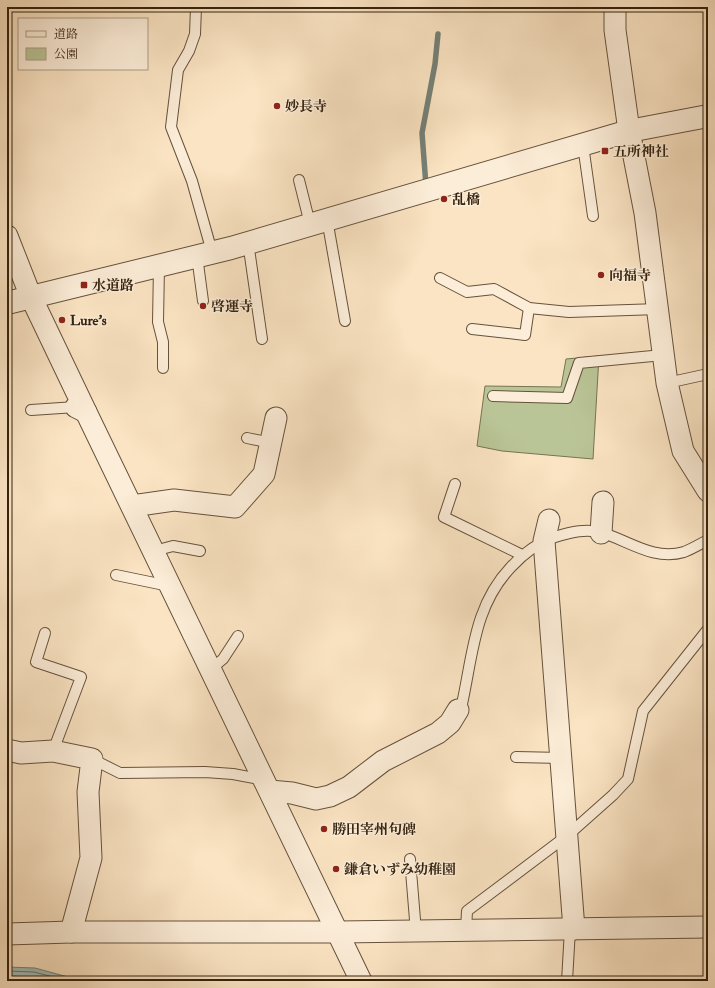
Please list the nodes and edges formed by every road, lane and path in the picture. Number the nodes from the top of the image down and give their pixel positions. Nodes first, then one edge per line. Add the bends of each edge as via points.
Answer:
1 (196, 7) edge
2 (615, 7) edge
3 (708, 116) edge
4 (629, 131) junction
5 (583, 145) junction
6 (299, 180) dead end
7 (593, 216) dead end
8 (318, 222) junction
9 (7, 236) edge
10 (248, 242) junction
11 (205, 254) junction
12 (159, 266) junction
13 (440, 278) dead end
14 (31, 297) junction
15 (203, 301) dead end
16 (7, 303) edge
17 (529, 308) junction
18 (659, 309) junction
19 (345, 321) dead end
20 (472, 329) dead end
21 (262, 339) dead end
22 (663, 355) junction
23 (163, 368) dead end
24 (708, 374) edge
25 (667, 383) junction
26 (493, 396) dead end
27 (81, 409) junction
28 (31, 410) dead end
29 (276, 418) dead end
30 (248, 438) dead end
31 (271, 443) junction
32 (455, 484) dead end
33 (708, 490) edge
34 (603, 502) dead end
35 (132, 506) junction
36 (549, 520) dead end
37 (601, 532) junction
38 (708, 540) edge
39 (544, 541) junction
40 (200, 550) dead end
41 (154, 551) junction
42 (522, 555) junction
43 (116, 575) dead end
44 (171, 587) junction
45 (708, 629) edge
46 (45, 633) dead end
47 (238, 636) dead end
48 (211, 670) junction
49 (458, 710) joint
50 (7, 750) edge
51 (53, 751) junction
52 (516, 757) dead end
53 (562, 758) junction
54 (92, 759) junction
55 (267, 786) junction
56 (568, 835) junction
57 (410, 859) dead end
58 (708, 927) edge
59 (572, 929) junction
60 (466, 930) junction
61 (70, 932) junction
62 (339, 932) junction
63 (416, 932) junction
64 (7, 934) edge
65 (361, 981) edge
66 (567, 981) edge

1 - 11 lane via 195,34 178,70 171,127 192,181
2 - 4 street via 615,30
3 - 4 street
4 - 5 street
4 - 18 street via 645,213
5 - 7 lane
5 - 8 street
6 - 8 lane
8 - 10 street
8 - 19 lane
9 - 14 street
10 - 11 street
10 - 21 lane
11 - 12 street
11 - 15 lane
12 - 14 street
12 - 23 lane via 158,322 163,342
13 - 17 lane via 467,292 494,288
14 - 16 street
14 - 27 street
17 - 18 lane via 568,312
17 - 20 lane via 525,335
18 - 22 street
22 - 25 street
22 - 26 lane via 579,362 566,398
24 - 25 lane
25 - 33 street via 683,451
27 - 28 lane
27 - 35 street
29 - 31 street
30 - 31 lane
31 - 35 street via 264,474 235,507 174,500
32 - 42 lane via 444,517
34 - 37 street
35 - 41 street
36 - 39 street
37 - 38 lane via 644,551 662,553 683,552
37 - 39 lane via 574,531
39 - 42 lane
39 - 53 street
40 - 41 lane via 173,546
41 - 44 street
42 - 49 lane via 491,592 482,613 462,704
43 - 44 lane
44 - 48 street
45 - 56 lane via 643,711 628,779 613,796
46 - 51 lane via 36,662 81,677
47 - 48 lane via 223,659
48 - 55 street
49 - 55 street via 450,723 438,733 382,761 349,787 330,796 316,799
50 - 51 street via 21,753
51 - 54 street
52 - 53 lane
53 - 56 street
54 - 55 lane via 120,773 233,774
54 - 61 street via 88,792 91,858
55 - 62 street
56 - 59 street
56 - 60 lane via 467,911
57 - 63 lane
58 - 59 street
59 - 60 street
59 - 66 lane
60 - 63 street
61 - 62 street
61 - 64 street
62 - 63 street
62 - 65 street

